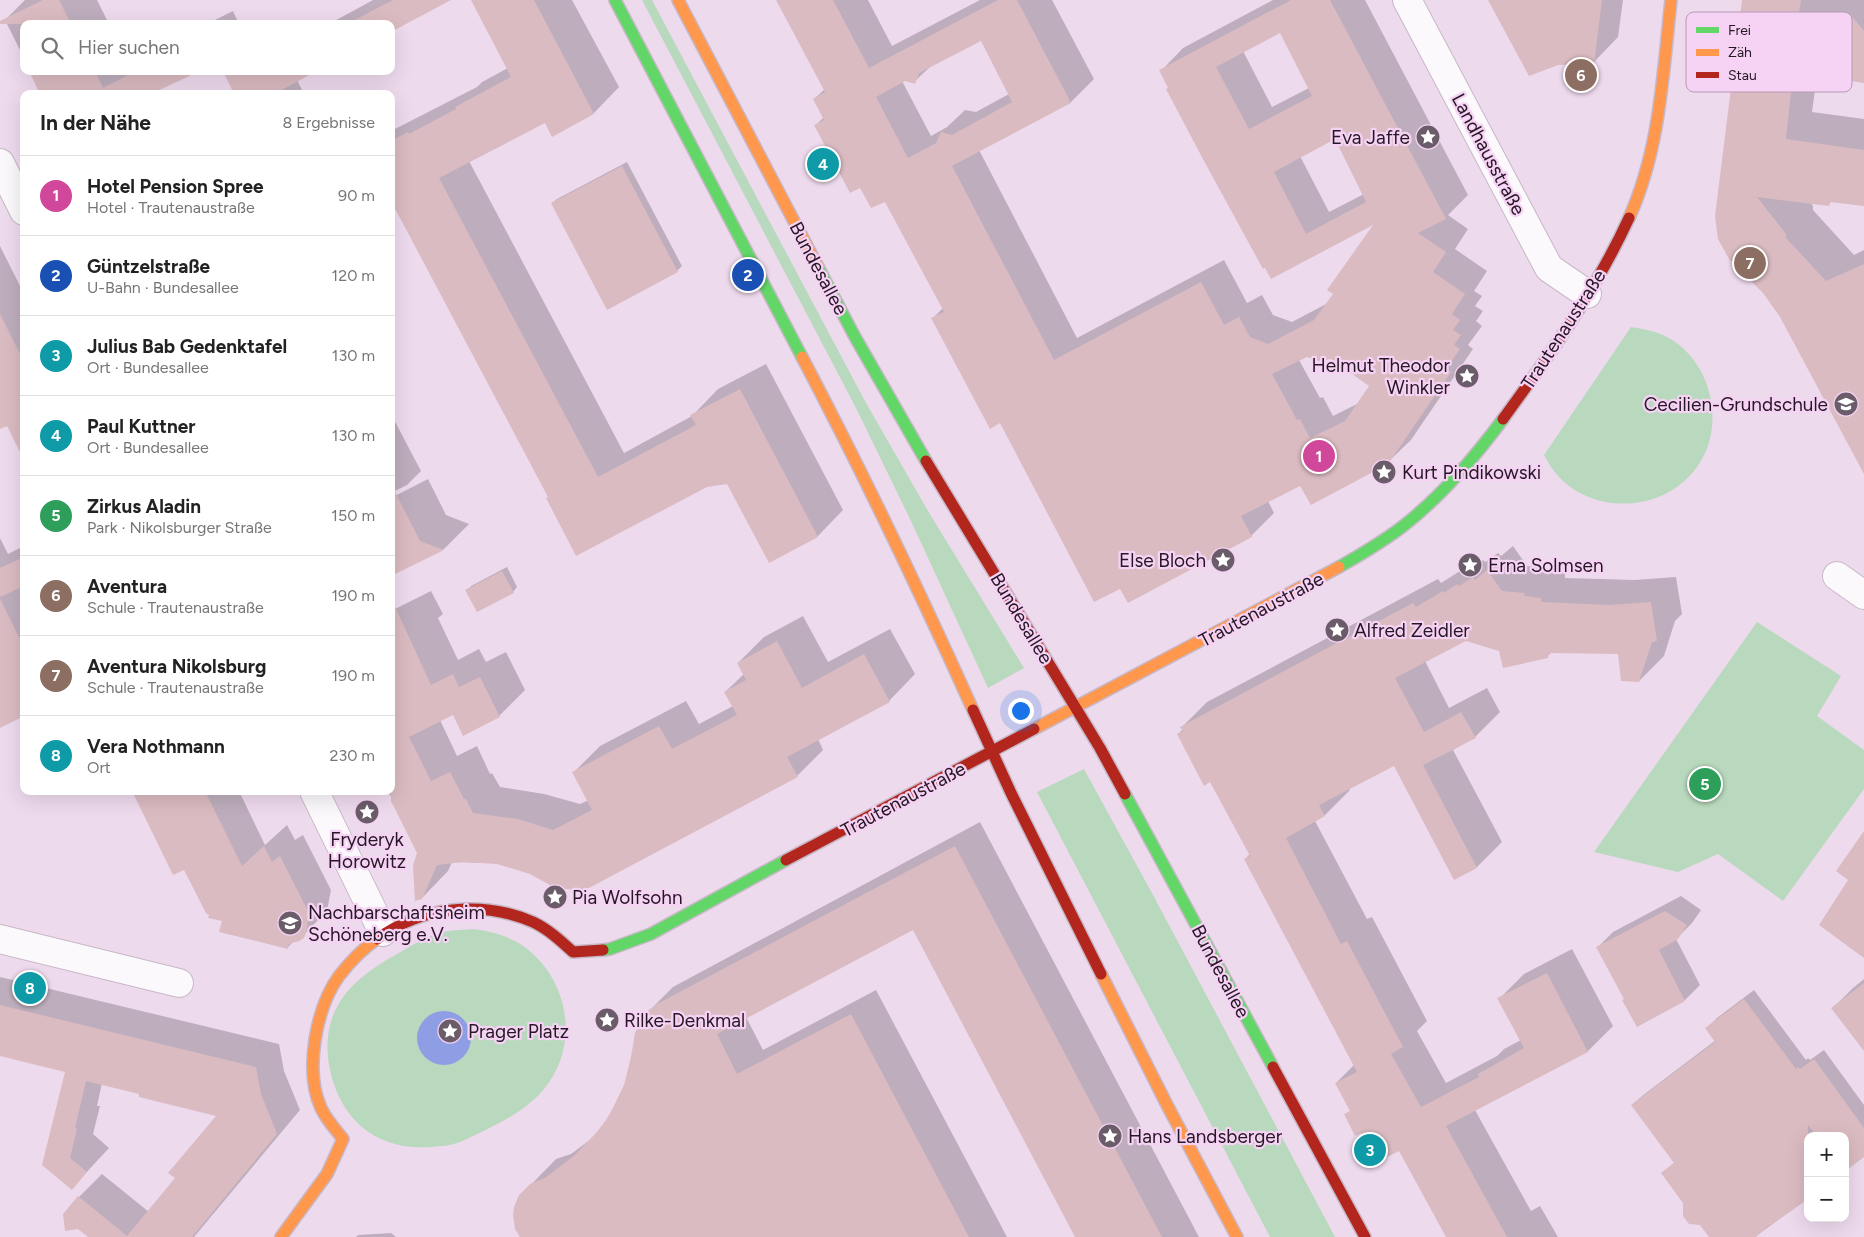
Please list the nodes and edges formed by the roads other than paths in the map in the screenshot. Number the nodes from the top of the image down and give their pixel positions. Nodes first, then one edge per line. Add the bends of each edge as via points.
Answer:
1 (615, 0) edge
2 (678, 0) edge
3 (1408, 0) edge
4 (1671, 0) edge
5 (0, 163) edge
6 (20, 202) edge
7 (1587, 294) junction
8 (1837, 576) dead end
9 (1864, 595) edge
10 (1076, 707) junction
11 (992, 752) junction
12 (316, 795) edge
13 (383, 932) junction
14 (0, 939) edge
15 (179, 983) dead end
16 (281, 1237) edge
17 (1237, 1237) edge
18 (1365, 1237) edge

1 - 11 main road via 858,464
2 - 10 main road, Bundesallee via 855,337
3 - 7 street, Landhausstraße via 1549,268
4 - 7 main road, Trautenaustraße via 1657,116 1646,172 1623,229
5 - 6 street
7 - 10 main road, Trautenaustraße via 1526,388 1461,470 1416,515 1388,537 1322,577
8 - 9 street
10 - 11 main road, Trautenaustraße
10 - 18 main road, Bundesallee
11 - 13 main road, Trautenaustraße via 651,934 610,949 573,952 534,922 482,908 449,909 415,916
11 - 17 main road via 1167,1105
12 - 13 street
13 - 16 main road via 360,950 327,997 316,1031 313,1056 316,1090 324,1114 343,1140 327,1174
14 - 15 street

